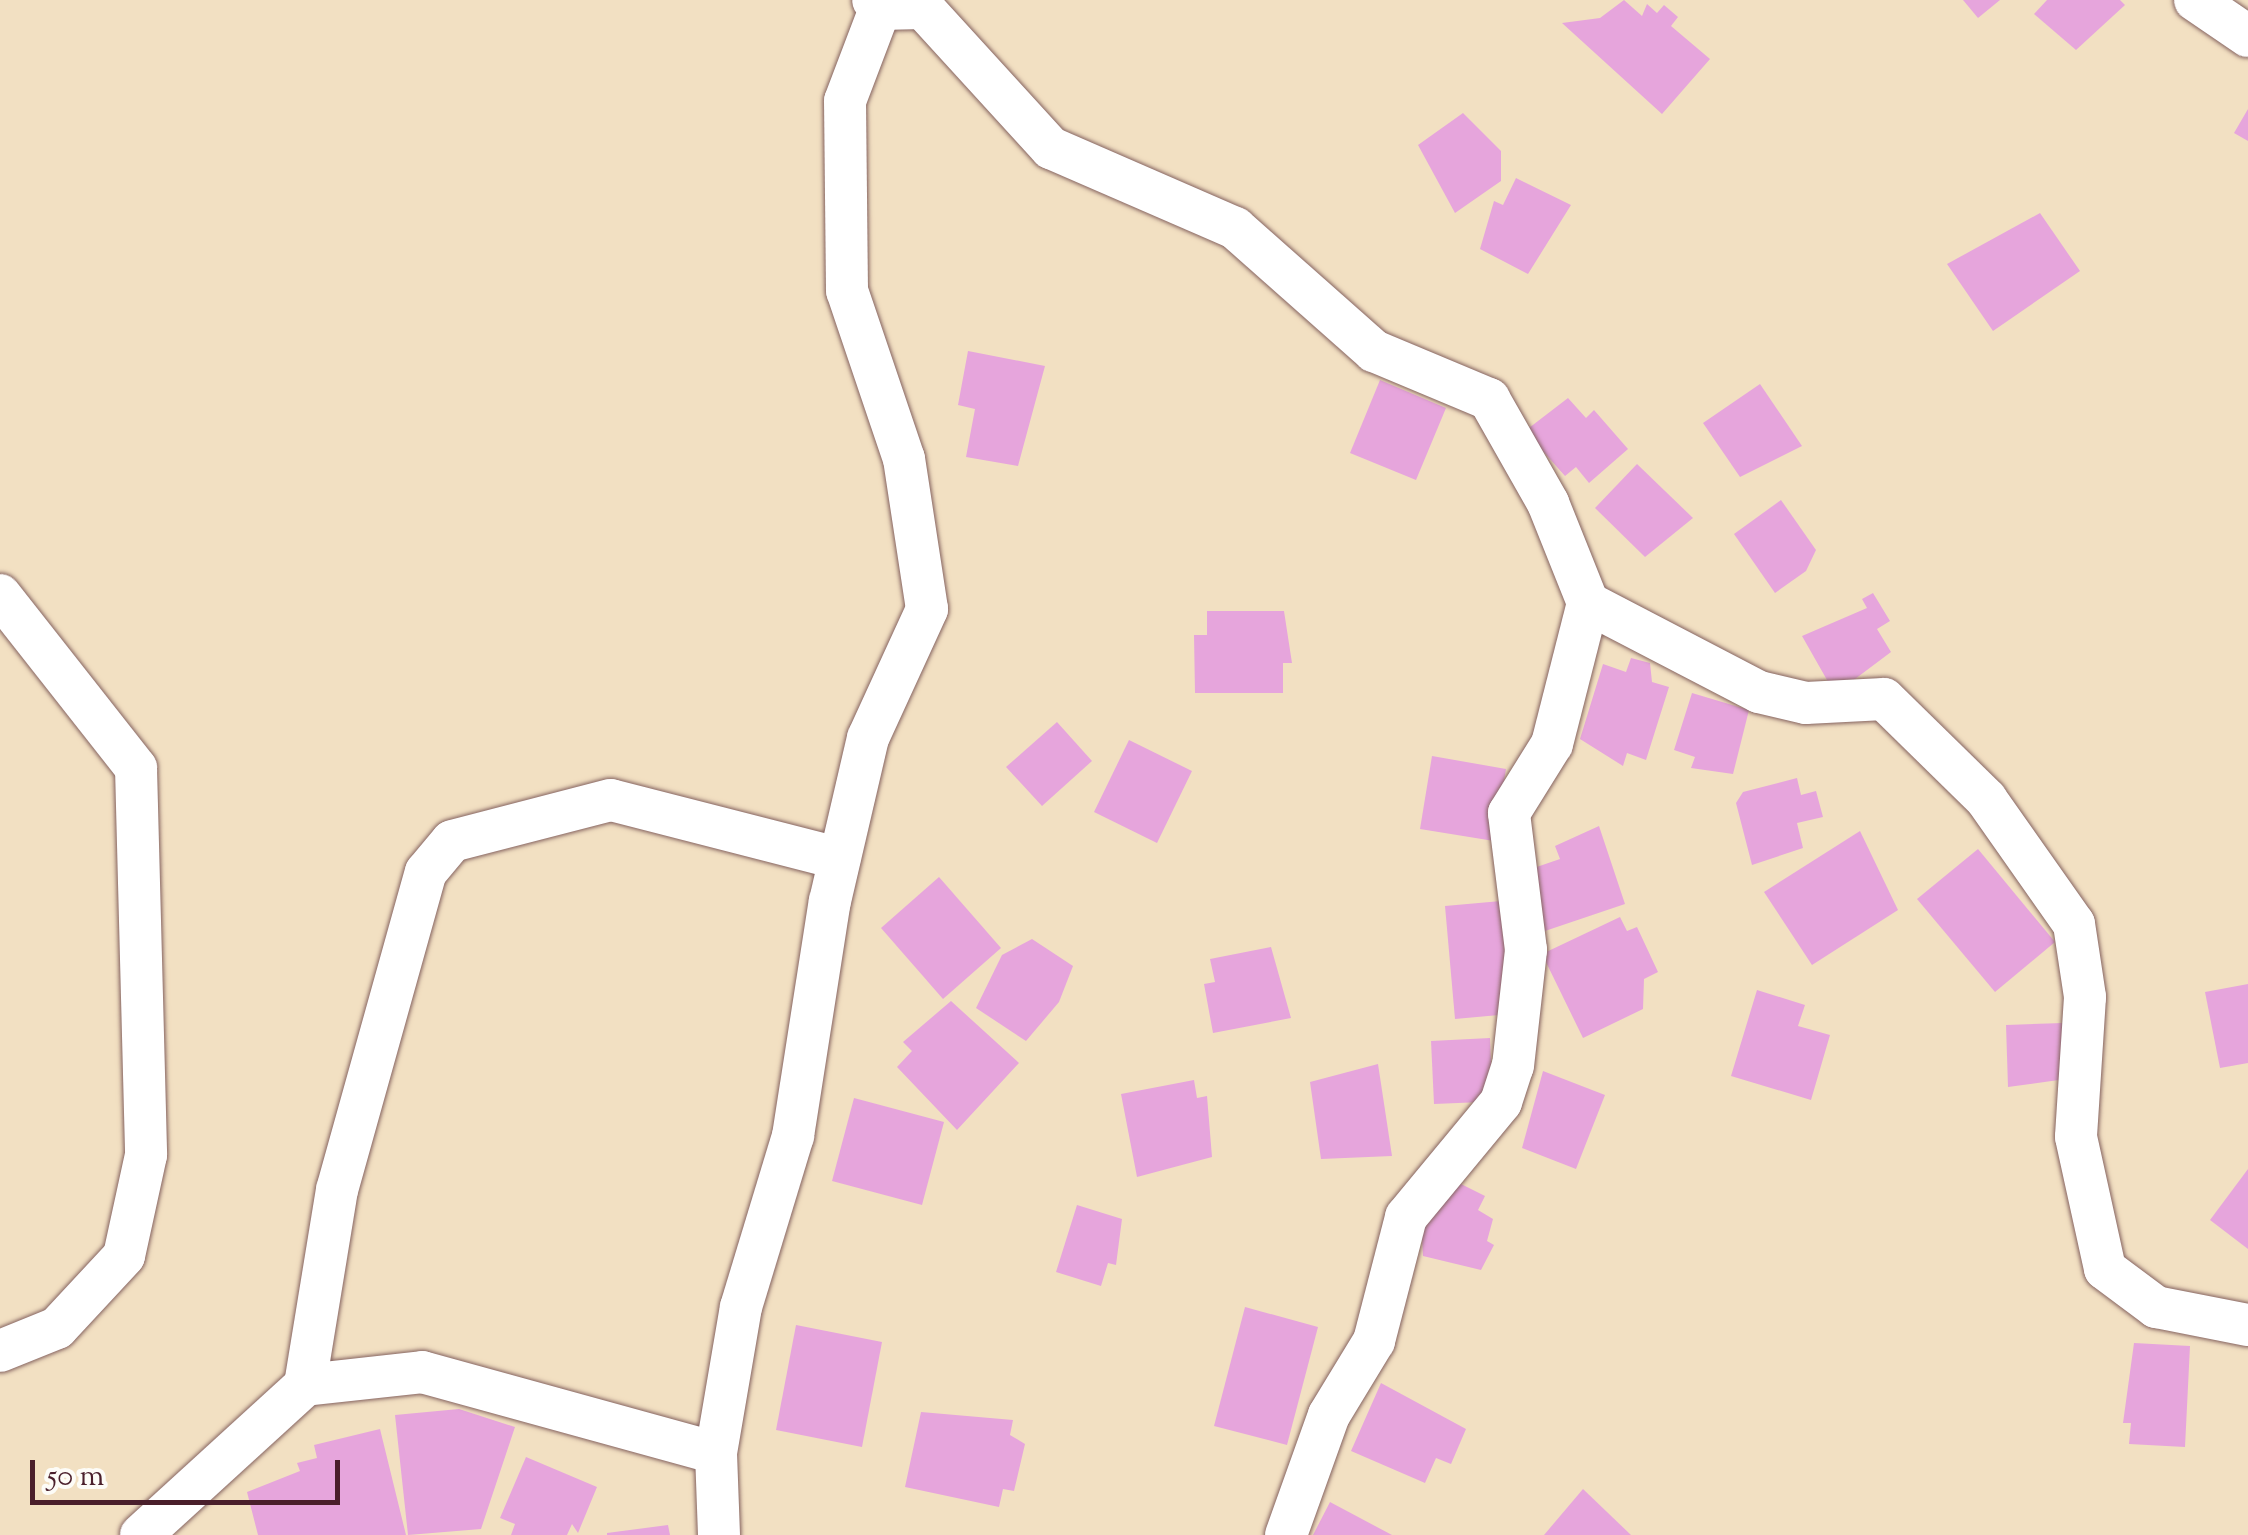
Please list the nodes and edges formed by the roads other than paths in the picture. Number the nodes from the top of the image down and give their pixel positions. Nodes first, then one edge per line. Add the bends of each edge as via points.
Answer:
1 (2195, 0) edge
2 (876, 4) edge
3 (2248, 36) edge
4 (0, 595) edge
5 (1588, 603) junction
6 (840, 859) junction
7 (2248, 1325) edge
8 (0, 1350) edge
9 (305, 1385) junction
10 (716, 1453) junction
11 (140, 1535) edge
12 (719, 1535) edge
13 (1286, 1535) edge

1 - 3 street
2 - 5 street via 924,8 1051,148 1235,228 1374,351 1489,399 1548,503
2 - 6 street via 844,101 846,290 904,459 927,608 868,738
4 - 8 street via 136,768 146,1156 124,1256 58,1328
5 - 7 street via 1759,692 1806,703 1884,698 1986,799 2074,924 2085,997 2076,1137 2105,1269 2156,1306
5 - 13 street via 1552,744 1509,812 1526,950 1513,1066 1501,1102 1406,1218 1374,1341 1329,1415
6 - 9 street via 611,800 452,840 426,872 337,1190
6 - 10 street via 793,1136 741,1307
9 - 10 street via 422,1372
9 - 11 street
10 - 12 street

